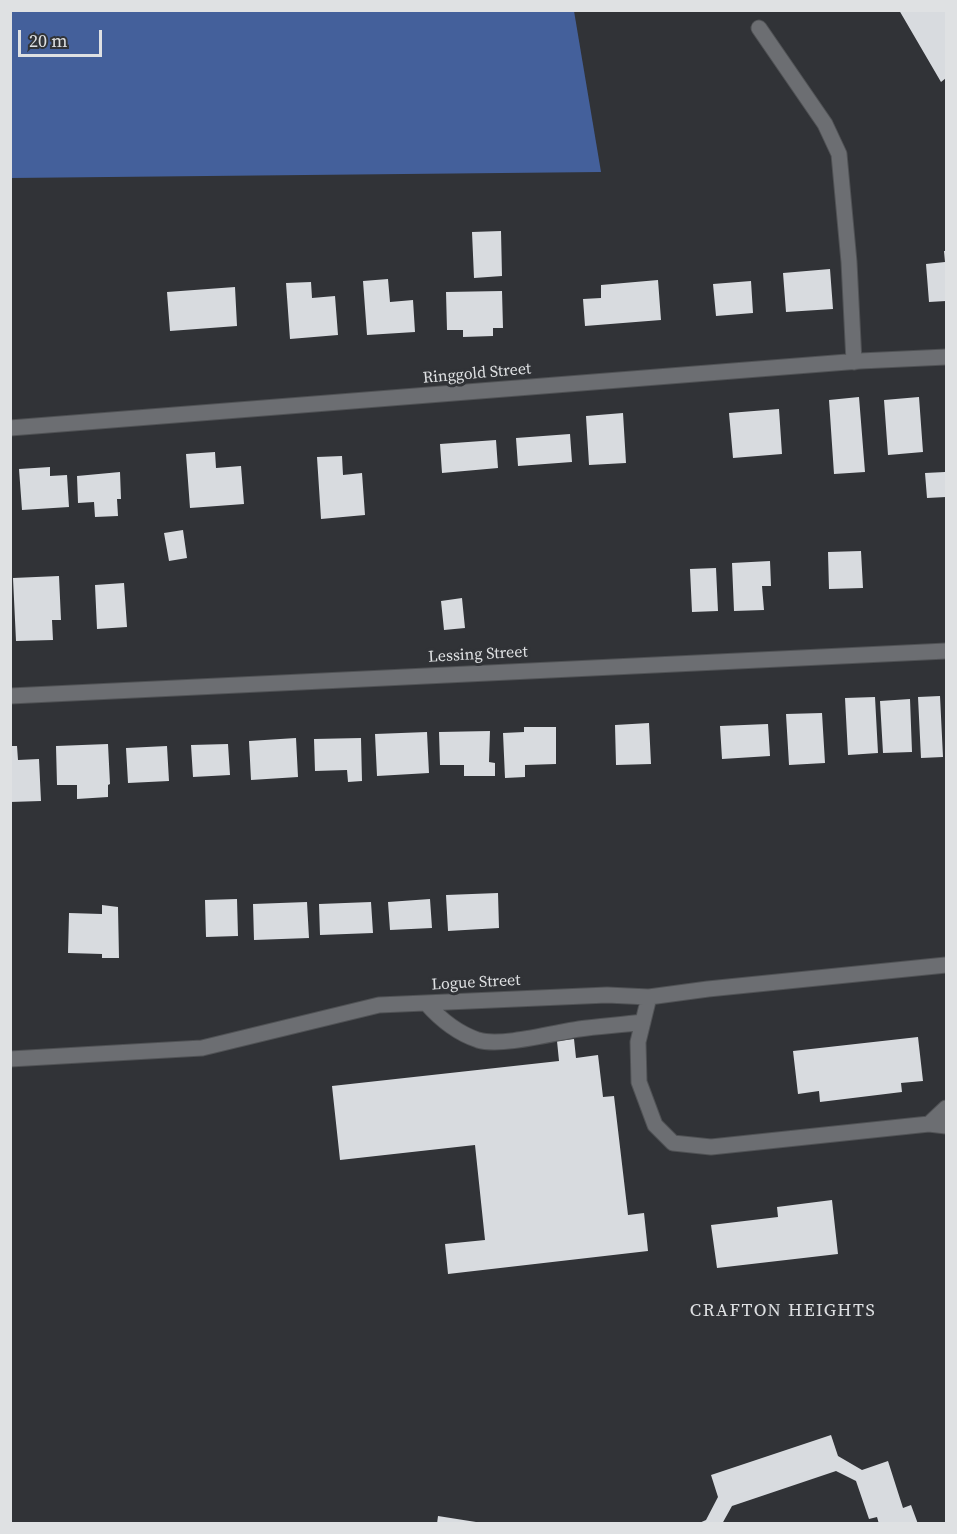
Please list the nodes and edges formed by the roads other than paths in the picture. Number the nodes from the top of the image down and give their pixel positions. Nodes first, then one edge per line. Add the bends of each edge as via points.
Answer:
1 (759, 28) dead end
2 (946, 357) edge
3 (854, 362) junction
4 (10, 428) edge
5 (946, 651) edge
6 (10, 696) edge
7 (946, 965) edge
8 (649, 997) junction
9 (426, 1003) junction
10 (643, 1022) junction
11 (10, 1059) edge
12 (946, 1108) edge
13 (929, 1124) junction
14 (946, 1126) edge

1 - 3 street via 825,124 839,154
2 - 3 street, Ringgold Street
3 - 4 street, Ringgold Street
5 - 6 street, Lessing Street
7 - 8 street, Logue Street
8 - 9 street, Logue Street via 607,995
8 - 10 street
9 - 10 street via 454,1029 479,1041
9 - 11 street, Logue Street via 379,1005 202,1048
10 - 13 street via 638,1042 639,1082 655,1125 674,1143 711,1148
12 - 13 street
13 - 14 street

